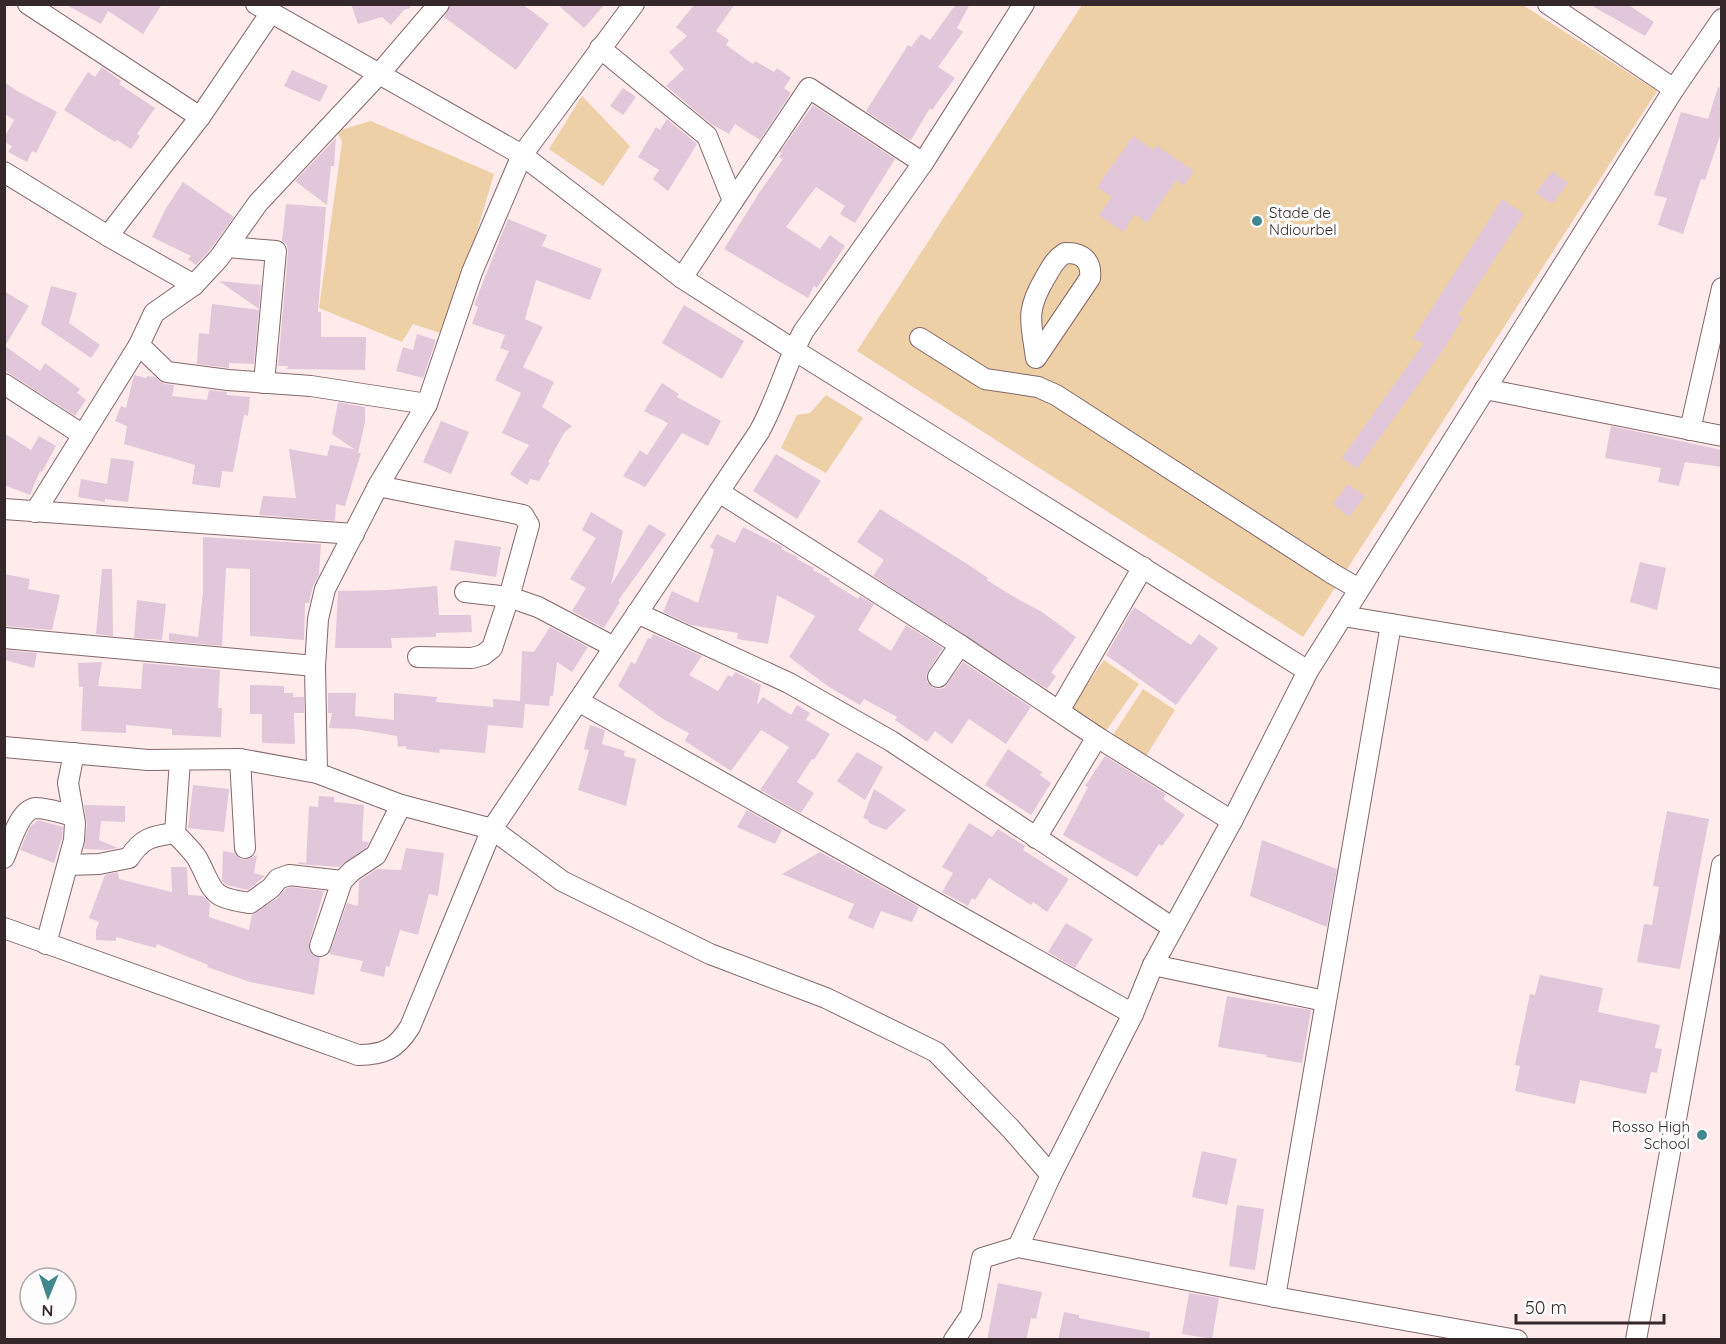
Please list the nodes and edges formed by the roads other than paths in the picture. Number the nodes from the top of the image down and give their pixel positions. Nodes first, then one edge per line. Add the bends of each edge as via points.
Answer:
1 (27, 4) edge
2 (439, 4) edge
3 (634, 4) edge
4 (1024, 4) edge
5 (1548, 4) edge
6 (263, 9) edge
7 (1722, 19) edge
8 (600, 48) junction
9 (380, 73) junction
10 (1674, 89) junction
11 (200, 117) junction
12 (522, 154) junction
13 (923, 163) junction
14 (4, 172) edge
15 (733, 201) junction
16 (108, 236) junction
17 (227, 247) junction
18 (682, 278) junction
19 (194, 285) junction
20 (1721, 290) edge
21 (920, 338) dead end
22 (139, 345) junction
23 (794, 350) junction
24 (1036, 358) junction
25 (264, 382) junction
26 (4, 384) edge
27 (1028, 385) junction
28 (1485, 389) junction
29 (427, 404) junction
30 (1690, 430) junction
31 (83, 435) junction
32 (1722, 436) edge
33 (378, 486) junction
34 (718, 492) junction
35 (4, 509) edge
36 (35, 512) junction
37 (354, 534) junction
38 (1143, 567) junction
39 (1359, 589) junction
40 (465, 592) dead end
41 (509, 597) junction
42 (637, 613) junction
43 (1342, 616) junction
44 (1391, 624) junction
45 (4, 638) edge
46 (960, 645) junction
47 (614, 647) junction
48 (418, 657) dead end
49 (315, 666) junction
50 (1308, 671) junction
51 (938, 677) dead end
52 (1722, 679) edge
53 (578, 700) junction
54 (1059, 711) junction
55 (1097, 737) junction
56 (4, 747) edge
57 (75, 753) junction
58 (240, 759) junction
59 (180, 760) junction
60 (317, 773) junction
61 (401, 805) junction
62 (73, 816) junction
63 (1232, 821) junction
64 (492, 829) junction
65 (175, 833) junction
66 (1036, 838) junction
67 (245, 848) dead end
68 (4, 858) edge
69 (68, 865) junction
70 (1722, 866) edge
71 (342, 881) junction
72 (4, 928) edge
73 (1173, 928) junction
74 (46, 944) junction
75 (320, 946) dead end
76 (1153, 965) junction
77 (1325, 1001) junction
78 (1133, 1014) junction
79 (1051, 1176) junction
80 (1018, 1247) junction
81 (1275, 1297) junction
82 (954, 1340) edge
83 (1516, 1340) edge
84 (1636, 1340) edge

1 - 11 street
2 - 9 street
3 - 8 street
4 - 13 street
5 - 10 street
6 - 9 street
6 - 11 street
7 - 10 street
8 - 12 street
8 - 15 street via 707,136
9 - 12 street
9 - 17 street via 258,203
10 - 28 street
11 - 16 street
12 - 18 street
12 - 29 street via 472,272
13 - 15 street via 810,88
13 - 23 street via 814,315
14 - 16 street
15 - 18 street
16 - 19 street
17 - 19 street
17 - 25 street via 276,251
18 - 23 street
19 - 22 street via 154,313
20 - 30 street
21 - 27 street via 985,379
22 - 25 street via 168,372
22 - 31 street
23 - 34 street via 769,413
23 - 38 street
24 - 24 street via 1030,315 1033,299 1058,258 1074,253 1082,256 1091,270 1090,278
24 - 27 street
25 - 29 street
26 - 31 street
27 - 39 street via 1056,395
28 - 30 street
28 - 39 street
29 - 33 street
30 - 32 street
31 - 36 street
33 - 37 street
33 - 41 street via 526,518 529,530
34 - 42 street
34 - 46 street
35 - 36 street
36 - 37 street
37 - 49 street via 325,589 318,619
38 - 50 street
38 - 54 street
39 - 43 street
40 - 41 street
41 - 47 street via 538,607
41 - 48 street via 495,643 488,652 472,658
42 - 47 street
42 - 66 street via 789,682 891,741
43 - 44 street
43 - 50 street
44 - 52 street
44 - 77 street
45 - 49 street
46 - 51 street
46 - 54 street
47 - 53 street
49 - 60 street
50 - 63 street
53 - 64 street
53 - 78 street
54 - 55 street
55 - 63 street
55 - 66 street
56 - 57 street
57 - 59 street
57 - 62 street via 68,783
58 - 59 street
58 - 60 street
58 - 67 street
59 - 65 street
60 - 61 street
61 - 64 street
61 - 71 street via 376,855
62 - 68 street via 29,810 23,814
62 - 69 street via 75,832
63 - 73 street
64 - 74 street via 410,1027 389,1050 374,1055 343,1050
64 - 79 street via 562,881 710,954 826,998 936,1052
65 - 69 street via 156,836 138,845 129,858
65 - 71 street via 195,855 213,892 232,901 250,903 278,879 289,875
66 - 73 street
69 - 74 street
70 - 84 street
71 - 75 street
72 - 74 street
73 - 76 street
76 - 77 street
76 - 78 street
77 - 81 street
78 - 79 street
79 - 80 street
80 - 81 street
80 - 82 street via 982,1258 971,1316
81 - 83 street

